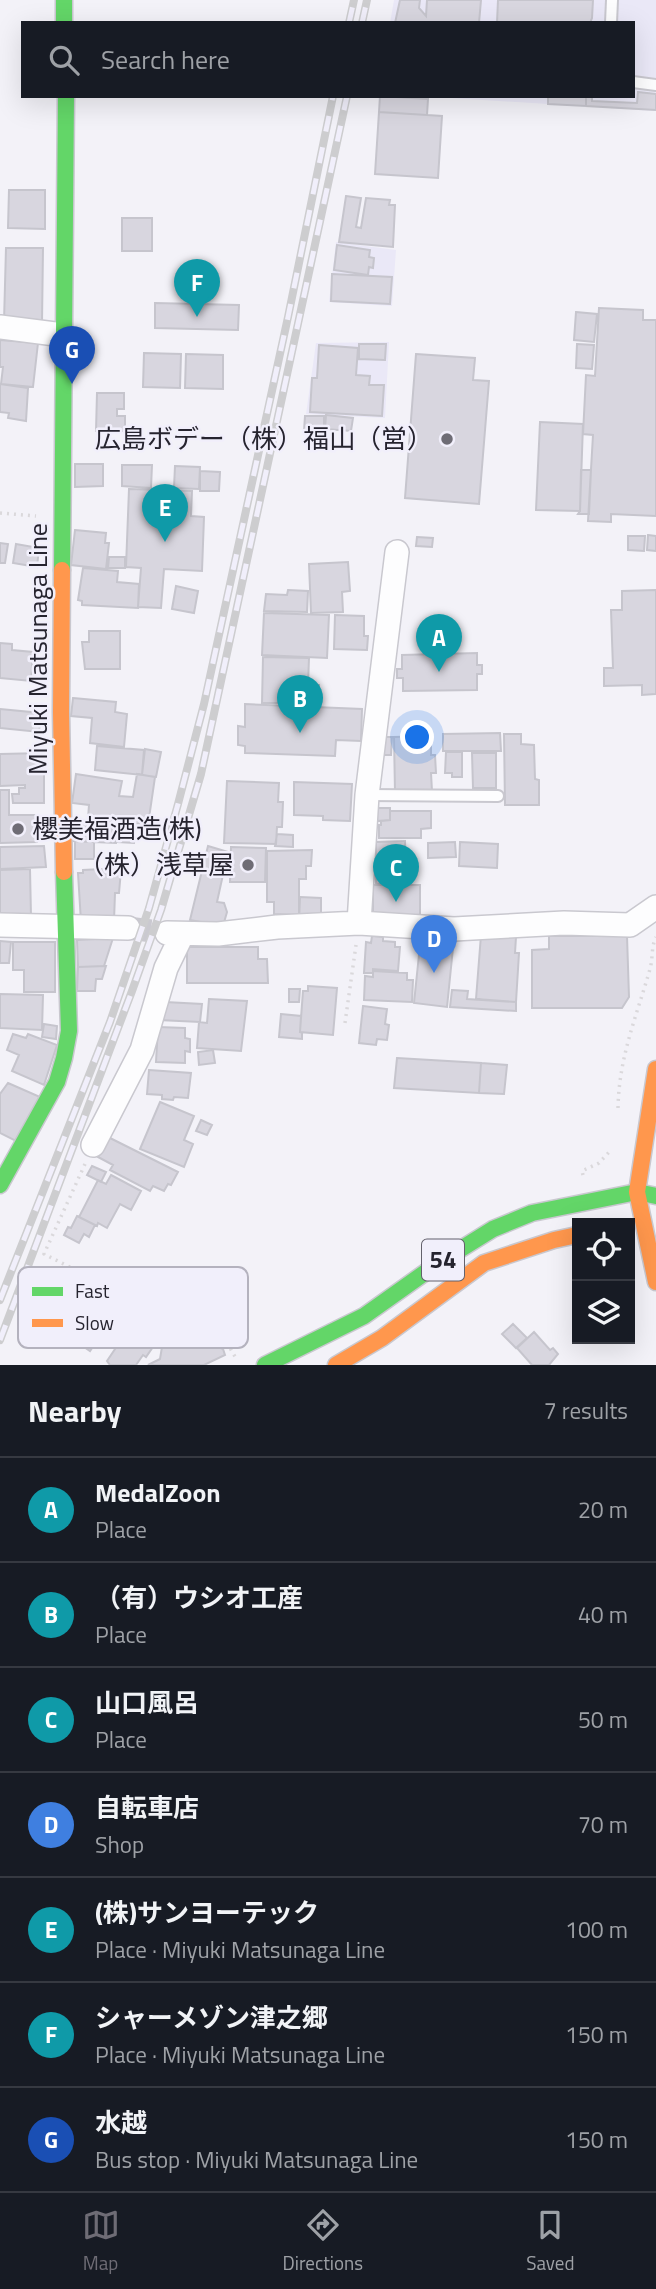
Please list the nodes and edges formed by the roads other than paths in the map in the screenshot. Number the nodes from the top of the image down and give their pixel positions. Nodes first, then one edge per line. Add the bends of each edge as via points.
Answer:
1 (64, 0) edge
2 (612, 0) edge
3 (64, 21) edge
4 (611, 21) edge
5 (635, 82) edge
6 (656, 85) edge
7 (66, 98) edge
8 (0, 327) edge
9 (63, 335) junction
10 (397, 552) dead end
11 (367, 795) junction
12 (498, 796) dead end
13 (656, 907) edge
14 (359, 923) junction
15 (0, 925) edge
16 (65, 926) junction
17 (128, 928) tunnel mouth
18 (656, 1069) edge
19 (93, 1145) road end
20 (0, 1185) edge
21 (636, 1192) junction
22 (656, 1196) edge
23 (643, 1219) edge
24 (572, 1236) edge
25 (656, 1282) edge
26 (265, 1365) edge
27 (337, 1365) edge

1 - 3 main road
2 - 4 lane
5 - 6 lane
7 - 9 main road, Miyuki Matsunaga Line
8 - 9 street
9 - 16 main road, Miyuki Matsunaga Line
10 - 11 street
11 - 12 lane
11 - 14 street
13 - 14 street via 630,925 454,929
14 - 19 street via 175,934 142,1050
15 - 16 street
16 - 17 street
16 - 20 main road, Miyuki Matsunaga Line via 69,1031 64,1058 57,1082
18 - 21 main road
21 - 22 main road, 54
21 - 23 main road
21 - 26 main road, 54 via 532,1213 492,1229 364,1316
23 - 25 main road
24 - 27 main road, 54 via 484,1264

